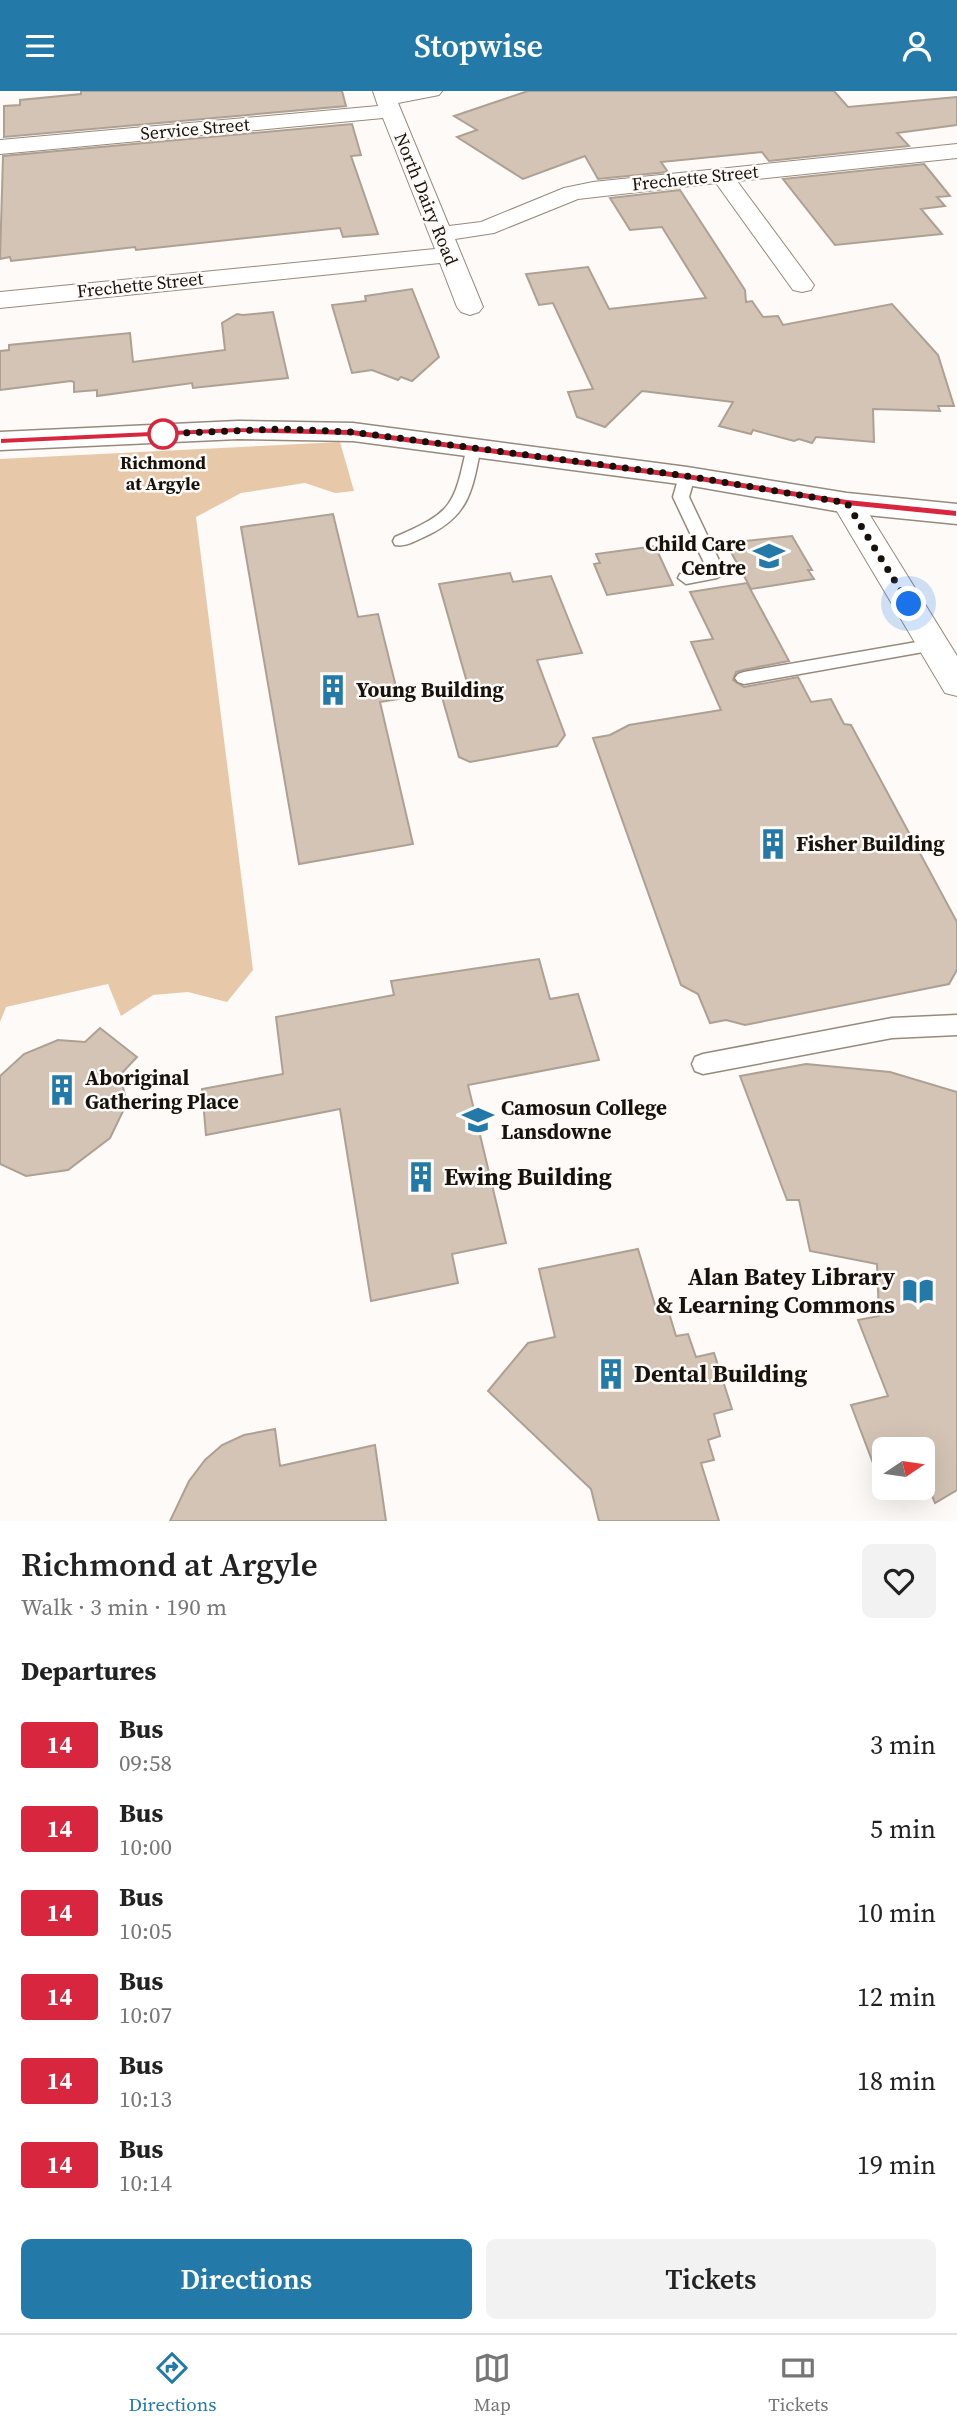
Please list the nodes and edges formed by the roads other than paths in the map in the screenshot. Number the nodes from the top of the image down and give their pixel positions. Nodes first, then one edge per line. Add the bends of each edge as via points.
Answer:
1 (432, 91) edge
2 (386, 100) edge
3 (0, 147) edge
4 (957, 151) edge
5 (722, 176) junction
6 (444, 245) junction
7 (802, 285) dead end
8 (0, 300) edge
9 (470, 307) dead end
10 (0, 441) edge
11 (474, 446) junction
12 (687, 476) junction
13 (847, 503) junction
14 (957, 514) edge
15 (401, 541) dead end
16 (686, 578) dead end
17 (934, 645) junction
18 (744, 678) dead end
19 (957, 684) edge
20 (957, 1025) edge
21 (703, 1064) dead end

1 - 2 street, Service Street
2 - 3 street, Service Street
2 - 6 street, North Dairy Road
4 - 5 street, Frechette Street
5 - 6 street, Frechette Street via 582,191
5 - 7 street
6 - 8 street, Frechette Street
6 - 9 street, North Dairy Road
10 - 11 main road via 284,429
11 - 12 main road
11 - 15 lane via 462,502 443,523
12 - 13 main road
12 - 16 lane via 681,497 717,573
13 - 14 main road
13 - 17 street
17 - 18 lane
17 - 19 street
20 - 21 lane via 892,1028

